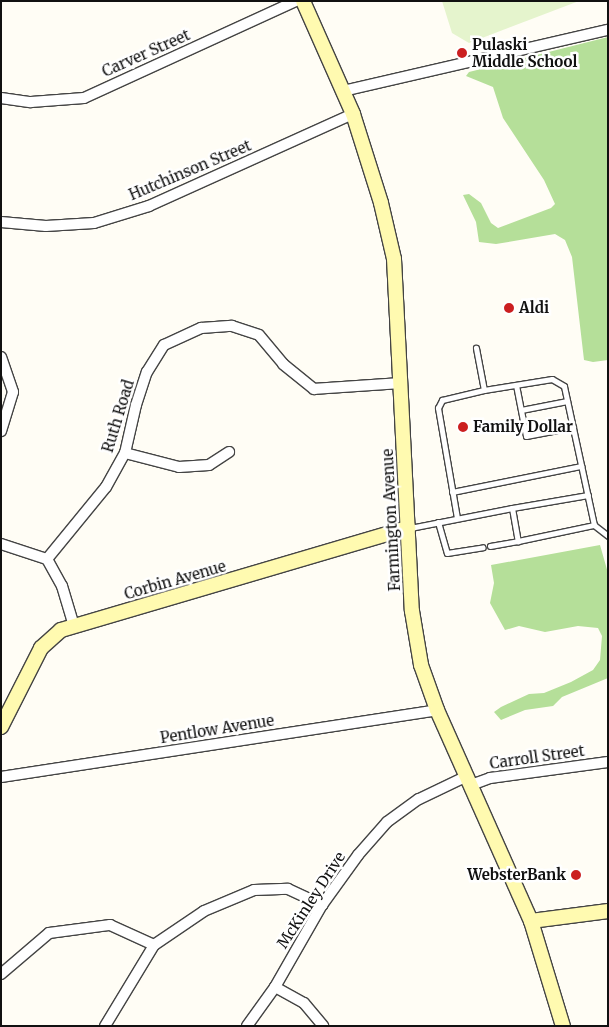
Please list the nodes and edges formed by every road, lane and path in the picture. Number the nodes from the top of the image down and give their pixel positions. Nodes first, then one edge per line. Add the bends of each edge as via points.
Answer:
1 (296, 1) edge
2 (303, 1) edge
3 (608, 30) edge
4 (343, 92) junction
5 (1, 98) edge
6 (353, 114) junction
7 (1, 222) edge
8 (476, 348) dead end
9 (1, 357) edge
10 (400, 384) junction
11 (516, 385) junction
12 (484, 390) junction
13 (567, 401) junction
14 (521, 410) junction
15 (573, 428) junction
16 (1, 431) edge
17 (230, 452) dead end
18 (126, 453) junction
19 (581, 466) junction
20 (452, 492) junction
21 (588, 495) junction
22 (512, 508) junction
23 (457, 518) junction
24 (438, 522) junction
25 (594, 526) junction
26 (408, 528) junction
27 (608, 536) edge
28 (518, 540) junction
29 (1, 544) edge
30 (490, 546) dead end
31 (483, 547) dead end
32 (47, 559) junction
33 (74, 626) junction
34 (437, 710) junction
35 (1, 727) edge
36 (608, 762) edge
37 (1, 777) edge
38 (469, 780) junction
39 (322, 905) junction
40 (608, 911) edge
41 (531, 920) junction
42 (154, 944) junction
43 (1, 974) edge
44 (275, 987) junction
45 (105, 1026) edge
46 (248, 1026) edge
47 (323, 1026) edge
48 (563, 1026) edge

1 - 5 street, Carver Street via 84,98 31,102
2 - 4 main road, Farmington Avenue
3 - 4 street
4 - 6 main road, Farmington Avenue
6 - 7 street, Hutchinson Street via 149,206 94,223 46,226
6 - 10 main road, Farmington Avenue via 381,203 394,259
8 - 12 lane
9 - 16 street via 5,360 12,392
10 - 18 street, Ruth Road via 314,389 283,364 259,335 232,326 201,328 164,345 147,372
10 - 26 main road, Farmington Avenue
11 - 12 lane
11 - 13 lane via 558,380 564,386
11 - 14 lane
12 - 20 lane via 442,400 438,408
13 - 14 lane
13 - 15 lane
14 - 15 lane via 526,436
15 - 19 lane
17 - 18 street via 209,464 179,467
18 - 32 street, Ruth Road via 106,488
19 - 20 lane
19 - 21 lane
20 - 23 lane
21 - 22 lane
21 - 25 lane
22 - 23 lane
22 - 28 lane
23 - 24 lane
24 - 26 lane
24 - 31 lane via 447,553
25 - 27 lane
25 - 28 lane
26 - 33 main road, Corbin Avenue
26 - 34 main road, Farmington Avenue via 415,629 421,665
28 - 30 lane
29 - 32 street
32 - 33 street via 62,586
33 - 35 main road, Corbin Avenue via 53,635 41,648
34 - 37 street, Pentlow Avenue
34 - 38 main road, Farmington Avenue
36 - 38 street, Carroll Street
38 - 39 street, McKinley Drive via 419,799 387,822
38 - 41 main road, Farmington Avenue
39 - 42 street via 288,889 254,890 204,911
39 - 44 street, McKinley Drive
40 - 41 main road
41 - 48 main road, Farmington Avenue
42 - 43 street via 110,925 49,933
42 - 45 street
44 - 46 street, McKinley Drive
44 - 47 street via 304,1003

